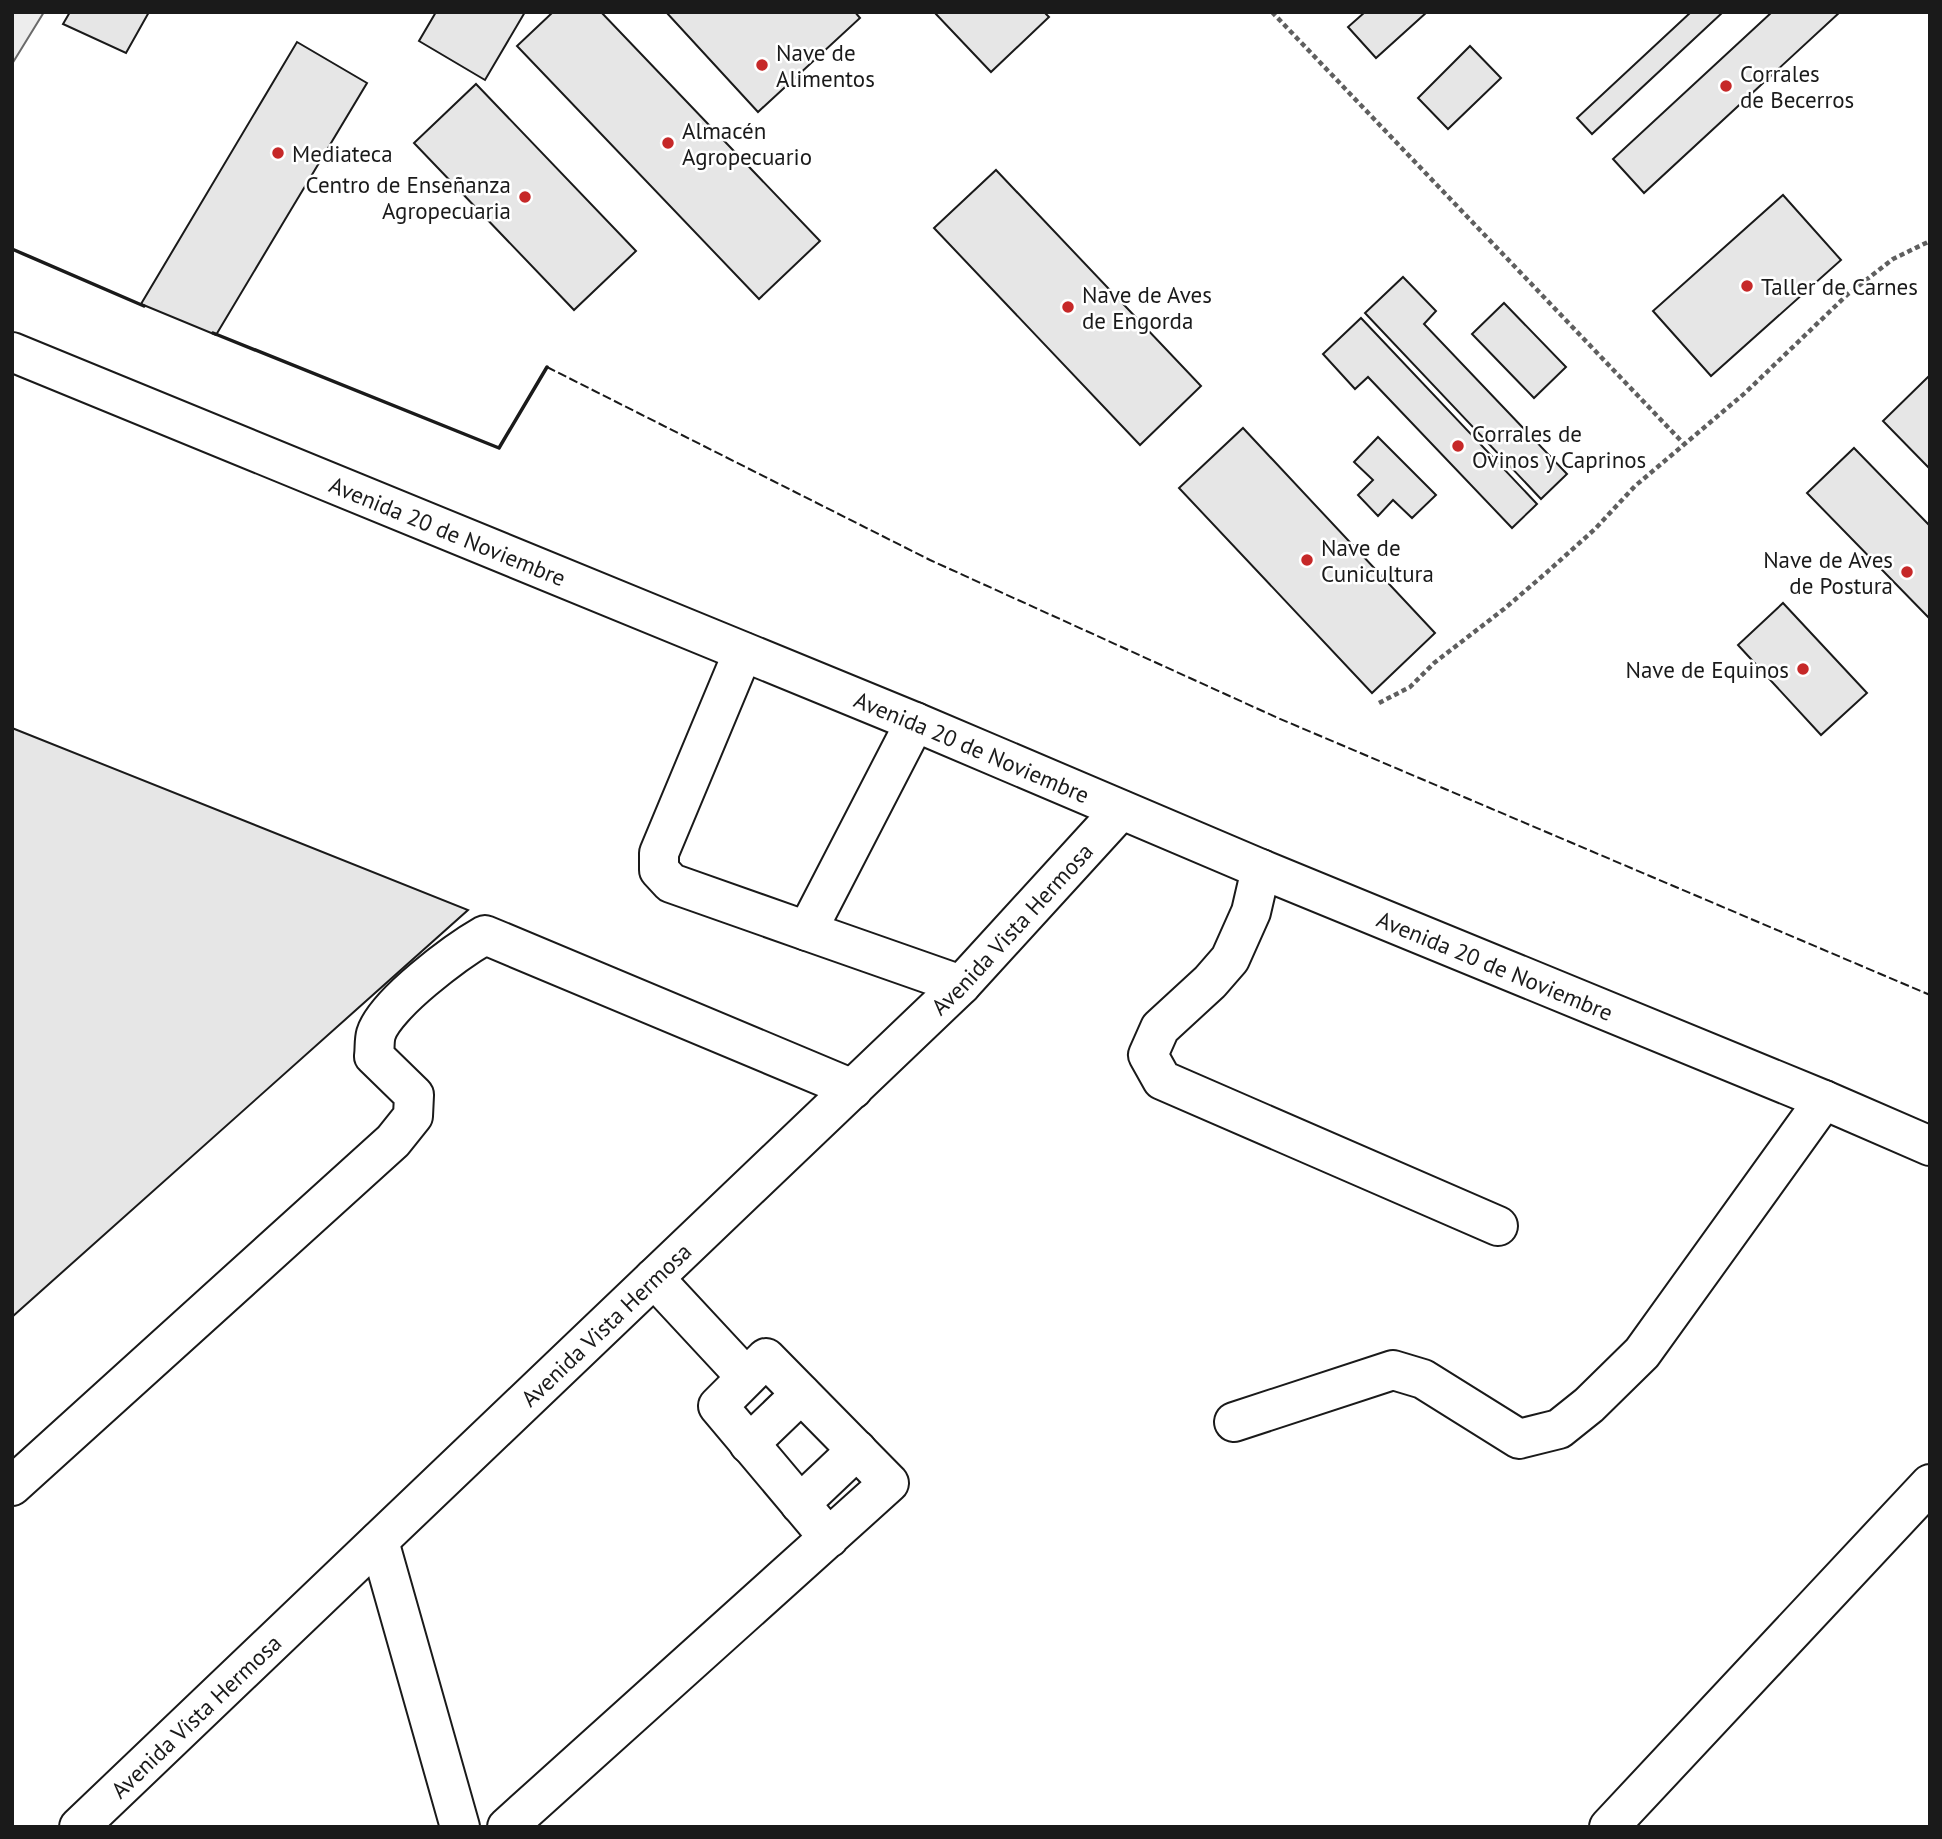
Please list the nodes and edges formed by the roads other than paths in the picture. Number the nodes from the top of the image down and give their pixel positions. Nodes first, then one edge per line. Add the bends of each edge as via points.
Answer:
1 (12, 352) edge
2 (743, 652) junction
3 (915, 722) junction
4 (1121, 810) junction
5 (1261, 869) junction
6 (807, 931) junction
7 (961, 985) junction
8 (852, 1089) junction
9 (1824, 1100) junction
10 (1930, 1146) edge
11 (1498, 1226) dead end
12 (654, 1278) junction
13 (746, 1377) junction
14 (801, 1394) junction
15 (1234, 1422) dead end
16 (749, 1444) junction
17 (857, 1450) junction
18 (1930, 1484) edge
19 (12, 1486) edge
20 (800, 1504) junction
21 (829, 1538) junction
22 (379, 1541) junction
23 (79, 1827) edge
24 (460, 1827) edge
25 (507, 1827) edge
26 (1609, 1827) edge

1 - 2 street, Avenida 20 de Noviembre
2 - 3 street, Avenida 20 de Noviembre
2 - 6 street via 659,853 659,870 671,883
3 - 4 street, Avenida 20 de Noviembre
3 - 6 street
4 - 5 street, Avenida 20 de Noviembre
4 - 7 street, Avenida Vista Hermosa
5 - 9 street, Avenida 20 de Noviembre
5 - 11 street via 1251,912 1230,960 1160,1028 1148,1055 1161,1080
6 - 7 street
7 - 8 street, Avenida Vista Hermosa
8 - 12 street, Avenida Vista Hermosa
8 - 19 street via 485,935 393,1006 376,1033 374,1056 414,1095 413,1116 393,1141
9 - 10 street, Avenida 20 de Noviembre
9 - 15 street via 1642,1353 1559,1429 1519,1439 1423,1380 1393,1370
12 - 13 street
12 - 22 street, Avenida Vista Hermosa
13 - 14 street via 766,1358
13 - 16 street via 718,1406
14 - 16 street
14 - 17 street
16 - 20 street
17 - 20 street
17 - 21 street via 888,1483
18 - 26 street
20 - 21 street
21 - 25 street
22 - 23 street, Avenida Vista Hermosa
22 - 24 street

